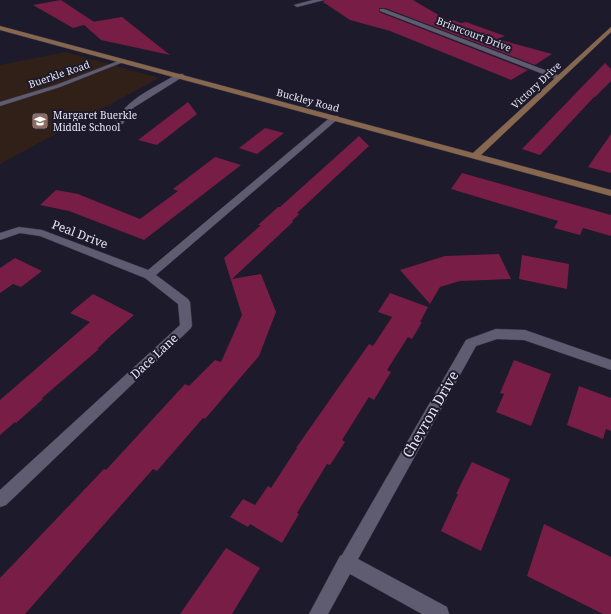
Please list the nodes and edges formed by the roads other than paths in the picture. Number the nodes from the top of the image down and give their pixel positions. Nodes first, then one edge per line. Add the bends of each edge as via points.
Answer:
1 (321, 0) edge
2 (297, 5) dead end
3 (382, 10) dead end
4 (0, 28) edge
5 (611, 29) edge
6 (123, 61) junction
7 (180, 76) junction
8 (559, 77) junction
9 (0, 104) edge
10 (335, 118) junction
11 (120, 122) dead end
12 (475, 156) junction
13 (611, 193) edge
14 (0, 237) edge
15 (149, 275) junction
16 (611, 365) edge
17 (0, 500) edge
18 (346, 562) junction
19 (318, 614) edge
20 (440, 614) edge

1 - 2 street
3 - 8 street, Briarcourt Drive
4 - 6 street, Buckley Road
5 - 8 street, Victory Drive
6 - 7 street, Buckley Road
6 - 9 lane, Buerkle Road via 81,78
7 - 10 street, Buckley Road
7 - 11 street via 130,106
8 - 12 street, Victory Drive
10 - 12 street, Buckley Road
10 - 15 street
12 - 13 street, Buckley Road
14 - 15 street, Peal Drive via 19,230 42,233
15 - 17 street, Dace Lane via 184,302 186,326
16 - 18 street, Chevron Drive via 526,334 496,334 471,342
18 - 19 street, Chevron Drive
18 - 20 street

